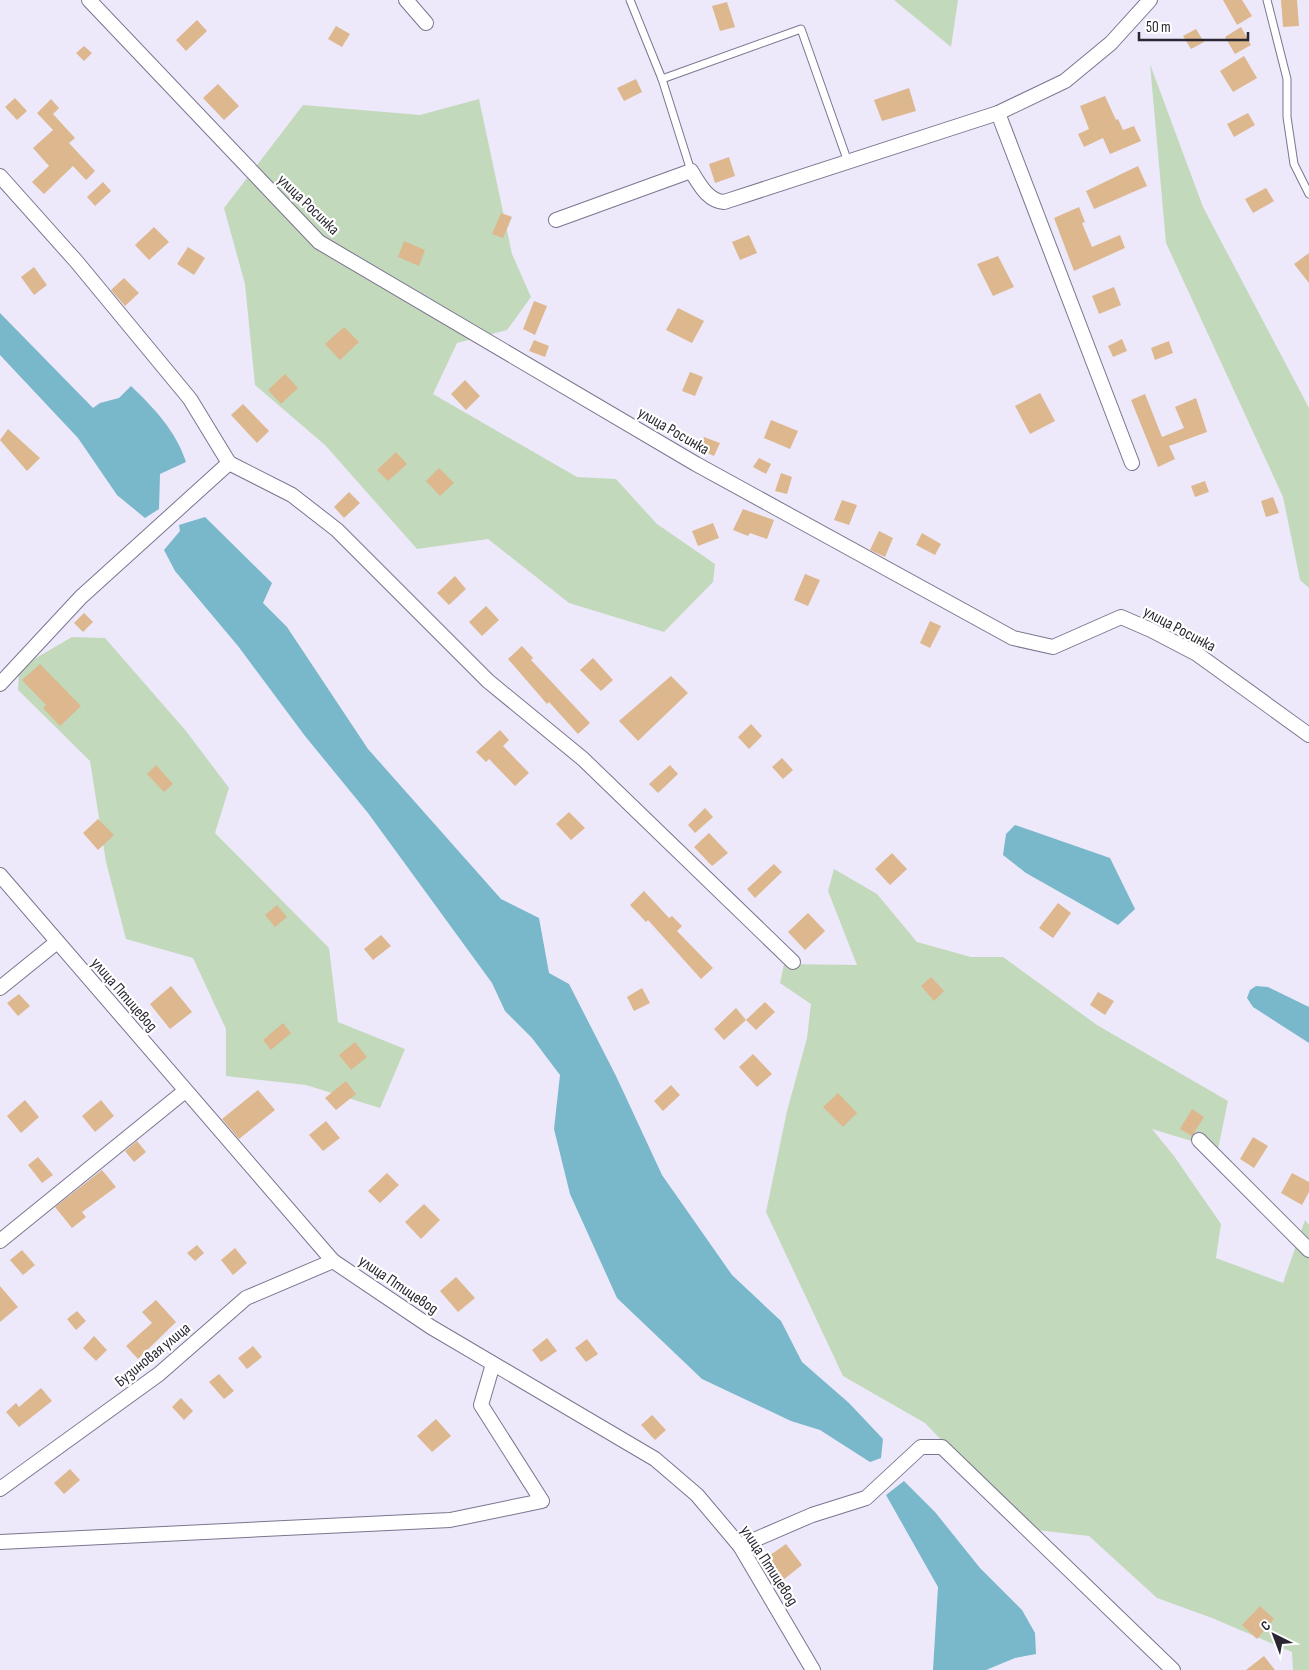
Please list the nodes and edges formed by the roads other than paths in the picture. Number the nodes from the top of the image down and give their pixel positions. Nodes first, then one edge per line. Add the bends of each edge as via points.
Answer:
1 (89, 0) edge
2 (406, 0) edge
3 (630, 0) edge
4 (1150, 0) edge
5 (1268, 0) edge
6 (426, 22) dead end
7 (662, 79) junction
8 (998, 113) junction
9 (848, 162) junction
10 (691, 171) junction
11 (0, 176) edge
12 (1309, 194) edge
13 (556, 220) dead end
14 (229, 463) junction
15 (1132, 463) dead end
16 (0, 684) edge
17 (1309, 735) edge
18 (0, 875) edge
19 (57, 942) junction
20 (793, 962) dead end
21 (0, 988) edge
22 (185, 1091) junction
23 (1198, 1140) dead end
24 (0, 1240) edge
25 (1309, 1250) edge
26 (333, 1260) junction
27 (493, 1364) junction
28 (0, 1489) edge
29 (0, 1542) edge
30 (740, 1546) junction
31 (813, 1670) edge
32 (1173, 1670) edge

1 - 17 street, улица Росинка via 318,242 696,464 1013,638 1054,647 1121,618 1197,654
2 - 6 street
3 - 7 lane
4 - 8 street via 1111,43 1065,80
5 - 12 lane via 1287,79 1287,117 1294,164
7 - 9 lane via 801,30
7 - 10 lane
8 - 9 street
8 - 15 street
9 - 10 street via 724,202 716,202 707,194
10 - 13 street
11 - 14 street via 76,261 190,399
14 - 16 street via 80,597
14 - 20 street via 292,495 337,530 488,681 583,759
18 - 19 street, улица Птицевод
19 - 21 street
19 - 22 street, улица Птицевод
22 - 24 street
22 - 26 street, улица Птицевод
23 - 25 street
26 - 27 street, улица Птицевод via 431,1327
26 - 28 street, Бузиновая улица via 246,1298 159,1374
27 - 29 street via 481,1405 542,1500 450,1520
27 - 30 street, улица Птицевод via 655,1459 697,1495
30 - 31 street, улица Птицевод
30 - 32 street via 812,1515 866,1498 922,1447 942,1447

